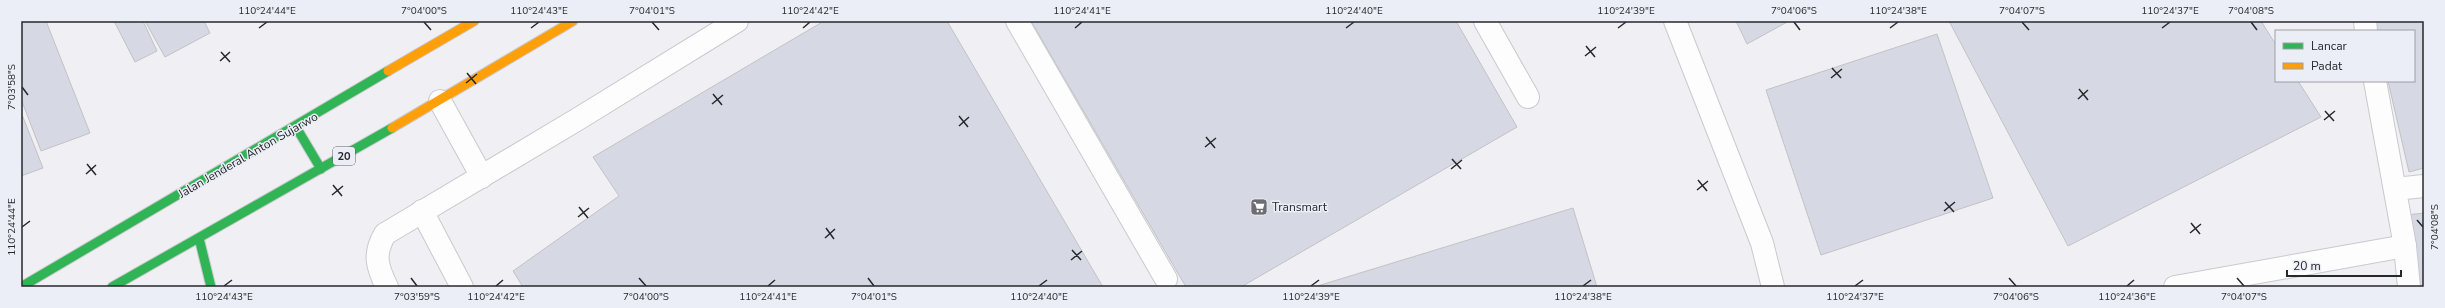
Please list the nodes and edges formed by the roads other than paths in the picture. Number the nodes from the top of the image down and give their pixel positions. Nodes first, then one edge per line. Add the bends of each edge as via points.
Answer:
1 (474, 21) edge
2 (737, 21) edge
3 (1016, 21) edge
4 (1485, 21) edge
5 (1675, 21) edge
6 (566, 23) edge
7 (2375, 82) edge
8 (1528, 97) dead end
9 (440, 101) junction
10 (296, 127) junction
11 (321, 169) junction
12 (482, 177) junction
13 (2424, 186) edge
14 (2394, 188) junction
15 (422, 211) junction
16 (199, 238) junction
17 (2405, 246) junction
18 (1166, 279) dead end
19 (21, 287) edge
20 (112, 287) edge
21 (211, 287) edge
22 (387, 287) edge
23 (462, 287) edge
24 (1773, 287) edge
25 (2175, 287) edge
26 (2409, 287) edge

1 - 10 main road, Jalan Jenderal Anton Sujarwo
2 - 12 lane
3 - 18 lane
4 - 8 lane
5 - 24 lane via 1762,243
6 - 9 main road, 20
7 - 14 lane
9 - 11 main road, 20
9 - 12 lane
10 - 11 main road
10 - 19 main road, Jalan Jenderal Anton Sujarwo
11 - 16 main road, 20
12 - 15 lane
13 - 14 lane
14 - 17 lane
15 - 22 lane via 385,234 378,246 380,272
15 - 23 lane
16 - 20 main road, 20
16 - 21 main road
17 - 25 lane
17 - 26 lane

